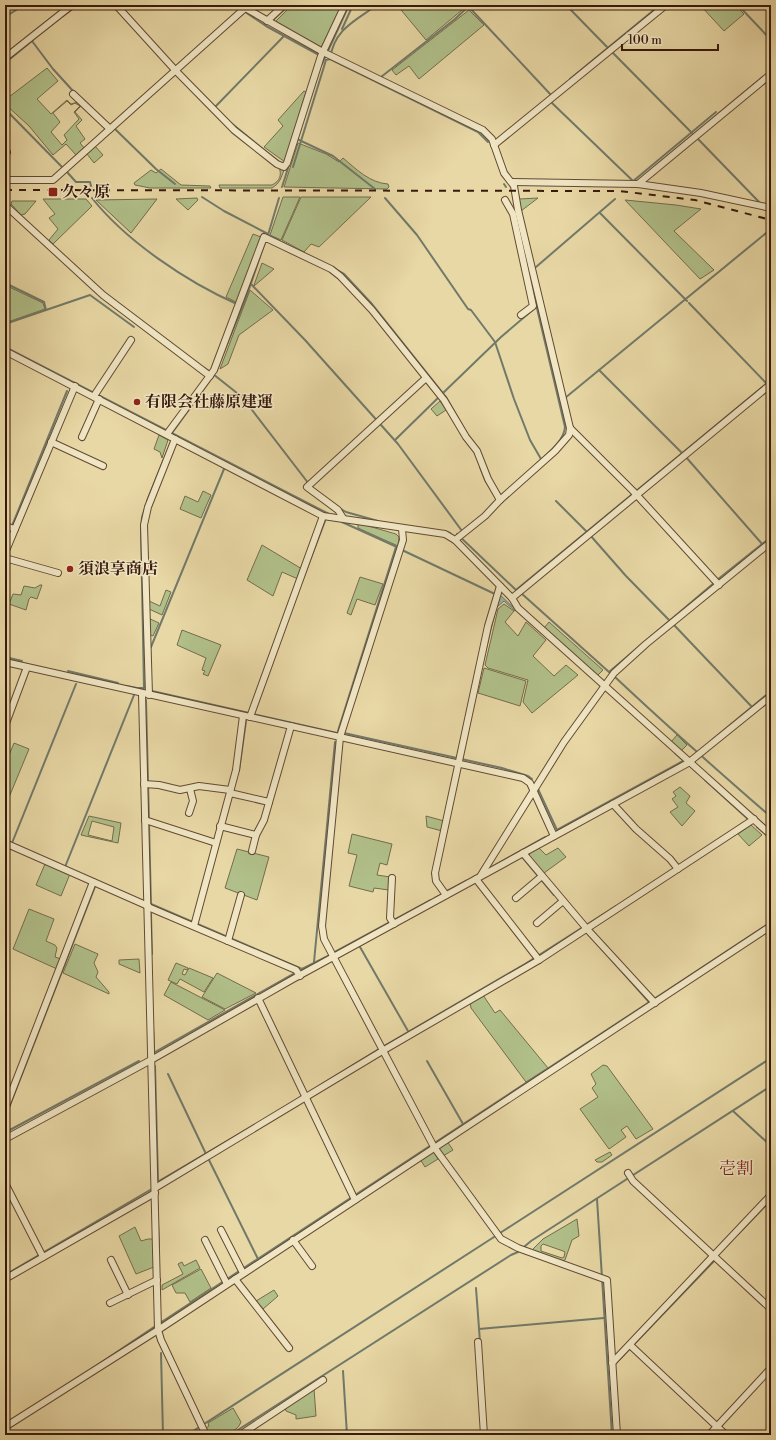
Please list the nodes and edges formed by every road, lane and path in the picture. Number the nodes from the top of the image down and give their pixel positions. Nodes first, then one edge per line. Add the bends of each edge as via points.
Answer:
1 (72, 5) edge
2 (116, 5) edge
3 (284, 5) edge
4 (345, 5) edge
5 (666, 5) edge
6 (242, 9) edge
7 (268, 23) junction
8 (325, 54) junction
9 (5, 58) edge
10 (176, 71) junction
11 (771, 74) edge
12 (73, 94) dead end
13 (110, 129) junction
14 (494, 145) junction
15 (5, 180) edge
16 (512, 182) junction
17 (638, 184) junction
18 (505, 200) dead end
19 (5, 205) edge
20 (770, 208) edge
21 (516, 213) junction
22 (536, 303) junction
23 (522, 315) dead end
24 (131, 340) dead end
25 (5, 351) edge
26 (210, 376) junction
27 (426, 378) junction
28 (770, 385) edge
29 (75, 386) junction
30 (97, 398) junction
31 (570, 428) junction
32 (171, 435) junction
33 (82, 437) dead end
34 (51, 442) junction
35 (103, 466) dead end
36 (634, 493) junction
37 (500, 500) junction
38 (323, 516) junction
39 (342, 518) junction
40 (11, 527) edge
41 (402, 529) junction
42 (459, 538) junction
43 (771, 542) edge
44 (5, 553) edge
45 (5, 558) edge
46 (58, 573) dead end
47 (719, 585) junction
48 (500, 586) junction
49 (516, 594) junction
50 (5, 662) edge
51 (27, 667) junction
52 (605, 686) junction
53 (145, 694) junction
54 (771, 696) edge
55 (249, 715) junction
56 (7, 717) edge
57 (5, 726) edge
58 (291, 726) junction
59 (340, 737) junction
60 (459, 760) junction
61 (688, 763) junction
62 (147, 784) junction
63 (190, 789) junction
64 (534, 790) junction
65 (231, 793) junction
66 (269, 802) junction
67 (613, 804) junction
68 (189, 813) dead end
69 (147, 821) junction
70 (752, 821) junction
71 (222, 826) junction
72 (256, 835) junction
73 (771, 835) edge
74 (554, 836) junction
75 (5, 843) edge
76 (216, 843) junction
77 (252, 851) dead end
78 (523, 853) junction
79 (678, 869) junction
80 (542, 876) junction
81 (392, 878) dead end
82 (478, 878) junction
83 (95, 883) junction
84 (241, 895) dead end
85 (446, 895) junction
86 (516, 898) dead end
87 (564, 901) junction
88 (148, 907) junction
89 (537, 923) dead end
90 (194, 924) junction
91 (394, 924) junction
92 (771, 926) edge
93 (585, 928) junction
94 (228, 941) junction
95 (333, 958) junction
96 (537, 958) junction
97 (300, 976) junction
98 (258, 998) junction
99 (653, 1001) junction
100 (383, 1048) junction
101 (151, 1060) junction
102 (306, 1096) junction
103 (5, 1109) edge
104 (5, 1139) edge
105 (433, 1145) junction
106 (630, 1176) dead end
107 (5, 1183) edge
108 (155, 1190) junction
109 (771, 1195) edge
110 (353, 1197) junction
111 (221, 1230) dead end
112 (206, 1240) dead end
113 (293, 1240) junction
114 (41, 1255) junction
115 (714, 1256) junction
116 (111, 1260) dead end
117 (312, 1266) dead end
118 (243, 1273) junction
119 (5, 1279) edge
120 (235, 1279) junction
121 (157, 1280) junction
122 (227, 1284) junction
123 (128, 1294) junction
124 (110, 1303) dead end
125 (771, 1309) edge
126 (158, 1330) junction
127 (478, 1342) dead end
128 (631, 1346) junction
129 (289, 1348) dead end
130 (612, 1363) junction
131 (771, 1368) edge
132 (323, 1380) dead end
133 (5, 1427) edge
134 (717, 1427) junction
135 (206, 1435) edge
136 (240, 1435) edge
137 (484, 1435) edge
138 (617, 1435) edge
139 (709, 1435) edge
140 (726, 1435) edge

1 - 9 street
2 - 10 street
3 - 7 street
4 - 8 street
5 - 14 street
6 - 7 street
6 - 10 street
7 - 8 street
8 - 10 street via 284,167 234,130
8 - 14 street via 483,130
10 - 13 street
11 - 17 street
12 - 13 street
13 - 15 street via 52,180
14 - 16 street via 504,173
16 - 17 street
16 - 21 street
17 - 20 street via 701,193
18 - 21 street
19 - 26 street via 103,295
21 - 22 street
22 - 23 street
22 - 31 street
24 - 30 street
25 - 29 street
26 - 27 street via 264,237 331,269 340,276 372,310
26 - 32 street
27 - 37 street via 476,448 488,479
27 - 39 street via 307,487 338,510
28 - 36 street
29 - 30 street
29 - 34 street
30 - 32 street
30 - 33 street
31 - 36 street
31 - 37 street via 568,436 555,451
32 - 38 street
32 - 53 street via 144,525
34 - 35 street
34 - 40 street
36 - 47 street
36 - 49 street
37 - 42 street
38 - 39 street
38 - 55 street
39 - 41 street
40 - 44 street
41 - 42 street
41 - 59 street via 403,540
42 - 48 street
43 - 47 street
45 - 46 street
47 - 52 street via 646,644 614,673
48 - 49 street
48 - 60 street
49 - 52 street via 518,608
50 - 51 street
51 - 53 street
51 - 56 street
52 - 61 street
52 - 64 street via 564,742
53 - 55 street
53 - 62 street
54 - 61 street
55 - 58 street
55 - 65 street
56 - 57 street
58 - 59 street
58 - 66 street
59 - 60 street
59 - 95 street via 322,926 324,939
60 - 64 street via 523,778
60 - 85 street via 435,873 436,881
61 - 67 street
61 - 70 street
62 - 63 street via 176,790
62 - 69 street
63 - 65 street via 199,786
63 - 68 street via 193,801
64 - 74 street
64 - 82 street
65 - 66 street
65 - 71 street
66 - 72 street
67 - 74 street
67 - 79 street
69 - 76 street
69 - 88 street
70 - 73 street
70 - 79 street
71 - 72 street
71 - 76 street
72 - 77 street
74 - 78 street
75 - 83 street
76 - 90 street
78 - 80 street
78 - 82 street
79 - 93 street
80 - 86 street
80 - 87 street
81 - 91 street via 390,918
82 - 85 street
82 - 96 street
83 - 88 street
83 - 103 street
84 - 94 street
85 - 91 street
87 - 89 street
87 - 93 street
88 - 90 street
88 - 101 street
90 - 94 street
91 - 95 street
92 - 99 street
93 - 96 street
93 - 99 street
94 - 97 street via 296,970
95 - 97 street
95 - 100 street
96 - 100 street
97 - 98 street
98 - 101 street
98 - 102 street
99 - 105 street
100 - 102 street
100 - 105 street
101 - 104 street
101 - 108 street
102 - 108 street
102 - 110 street
105 - 110 street
105 - 130 street via 501,1239 518,1248 607,1280
106 - 115 street
107 - 114 street
108 - 114 street
108 - 121 street
109 - 115 street
110 - 113 street
111 - 118 street
112 - 122 street
113 - 117 street
113 - 118 street
114 - 119 street
115 - 125 street
115 - 128 street
116 - 123 street
118 - 120 street
120 - 122 street
120 - 129 street
121 - 123 street
121 - 126 street
122 - 126 street
123 - 124 street
126 - 133 street
126 - 135 street
127 - 137 street
128 - 130 street
128 - 134 street
130 - 138 street
131 - 134 street
132 - 136 street
134 - 139 street
134 - 140 street

